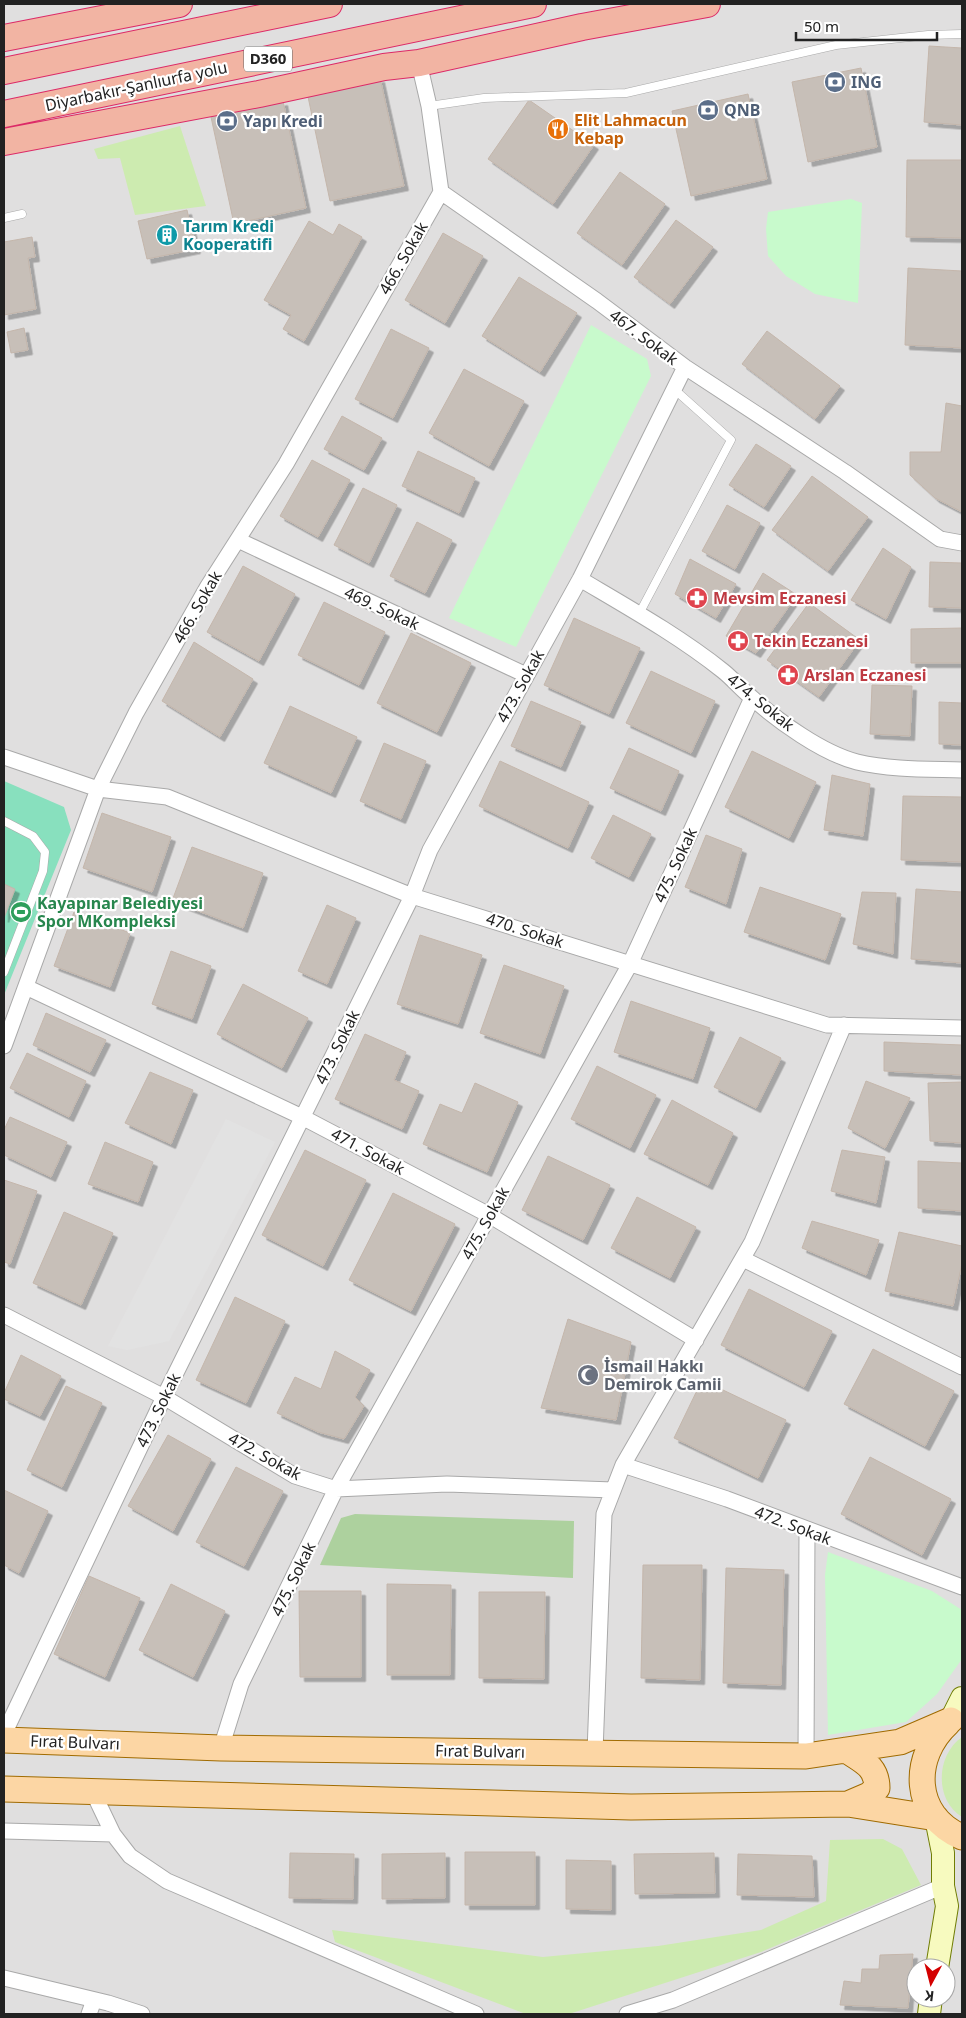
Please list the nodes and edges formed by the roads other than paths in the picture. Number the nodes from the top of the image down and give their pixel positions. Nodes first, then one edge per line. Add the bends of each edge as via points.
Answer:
1 (179, 4) edge
2 (329, 4) edge
3 (533, 4) edge
4 (706, 4) edge
5 (962, 34) edge
6 (4, 38) edge
7 (4, 60) edge
8 (39, 63) junction
9 (419, 63) junction
10 (4, 71) edge
11 (429, 106) junction
12 (4, 114) edge
13 (44, 133) junction
14 (4, 136) edge
15 (4, 142) edge
16 (441, 192) junction
17 (22, 214) dead end
18 (4, 218) edge
19 (685, 368) junction
20 (674, 390) junction
21 (238, 540) junction
22 (962, 543) edge
23 (580, 579) junction
24 (639, 614) junction
25 (526, 675) junction
26 (752, 698) junction
27 (4, 757) edge
28 (962, 770) edge
29 (98, 789) junction
30 (4, 821) edge
31 (412, 896) junction
32 (630, 964) junction
33 (4, 972) edge
34 (26, 988) junction
35 (844, 1025) junction
36 (962, 1028) edge
37 (4, 1046) edge
38 (302, 1117) junction
39 (489, 1215) junction
40 (743, 1259) junction
41 (4, 1315) edge
42 (696, 1340) junction
43 (962, 1367) edge
44 (164, 1397) junction
45 (624, 1465) junction
46 (336, 1489) junction
47 (613, 1490) junction
48 (806, 1530) junction
49 (962, 1587) edge
50 (962, 1698) edge
51 (956, 1717) edge
52 (4, 1734) edge
53 (4, 1740) edge
54 (221, 1748) junction
55 (846, 1750) junction
56 (595, 1752) junction
57 (806, 1756) junction
58 (4, 1788) edge
59 (92, 1790) junction
60 (848, 1804) junction
61 (936, 1818) junction
62 (4, 1831) edge
63 (113, 1834) junction
64 (962, 1837) edge
65 (952, 1887) edge
66 (938, 1958) edge
67 (4, 1978) edge
68 (92, 2007) edge
69 (142, 2014) edge
70 (476, 2014) edge
71 (627, 2014) edge

1 - 6 highway
2 - 8 highway
3 - 12 highway, Diyarbakır-Şanlıurfa yolu / D360
4 - 9 highway
5 - 11 lane via 836,45 626,93 484,98
7 - 8 highway
8 - 10 highway
9 - 11 street
9 - 13 highway
11 - 16 street
13 - 14 highway
13 - 15 highway
16 - 19 street, 467. Sokak via 597,301
16 - 21 street, 466. Sokak via 286,464
17 - 18 lane
19 - 20 street, 473. Sokak
19 - 22 street, 467. Sokak via 845,472 940,539
20 - 23 street, 473. Sokak
20 - 24 lane via 731,440
21 - 25 street, 469. Sokak
21 - 29 street, 466. Sokak via 136,713
23 - 24 street, 474. Sokak
23 - 25 street, 473. Sokak
24 - 26 street, 474. Sokak via 679,638
25 - 31 street, 473. Sokak via 430,850
26 - 28 street, 474. Sokak via 796,731 835,754 856,762 886,767
26 - 32 street, 475. Sokak
27 - 29 street, 470. Sokak
29 - 31 street, 470. Sokak via 167,797
29 - 34 street, 466. Sokak
30 - 33 lane via 33,836 45,852 43,872
31 - 32 street, 470. Sokak
31 - 38 street, 473. Sokak
32 - 35 street, 470. Sokak via 827,1025
32 - 39 street, 475. Sokak
34 - 37 street, 466. Sokak
34 - 38 street, 471. Sokak
35 - 36 street, 470. Sokak
35 - 40 street
38 - 39 street, 471. Sokak
38 - 44 street, 473. Sokak
39 - 42 street, 471. Sokak
39 - 46 street, 475. Sokak
40 - 42 street
40 - 43 street
41 - 44 street, 472. Sokak
42 - 45 street
44 - 46 street, 472. Sokak via 295,1476
44 - 52 street, 473. Sokak
45 - 47 street
45 - 48 street, 472. Sokak via 727,1499
46 - 47 street, 472. Sokak via 447,1484
46 - 54 street, 475. Sokak via 242,1684
47 - 56 street via 604,1514
48 - 49 street, 472. Sokak
48 - 57 street
50 - 51 main road
51 - 55 main road, Fırat Bulvarı via 900,1742
51 - 61 main road via 935,1735 924,1755 922,1784 925,1799
53 - 54 main road, Fırat Bulvarı
54 - 56 main road, Fırat Bulvarı
55 - 57 main road, Fırat Bulvarı
55 - 60 main road via 871,1768 877,1777 877,1788
56 - 57 main road, Fırat Bulvarı
58 - 59 main road
59 - 60 main road via 632,1807
59 - 63 street
60 - 61 main road
61 - 64 main road
61 - 65 main road
62 - 63 street
63 - 70 street via 130,1856 167,1881
65 - 66 main road
65 - 71 street via 673,2000
67 - 68 street
68 - 69 street

